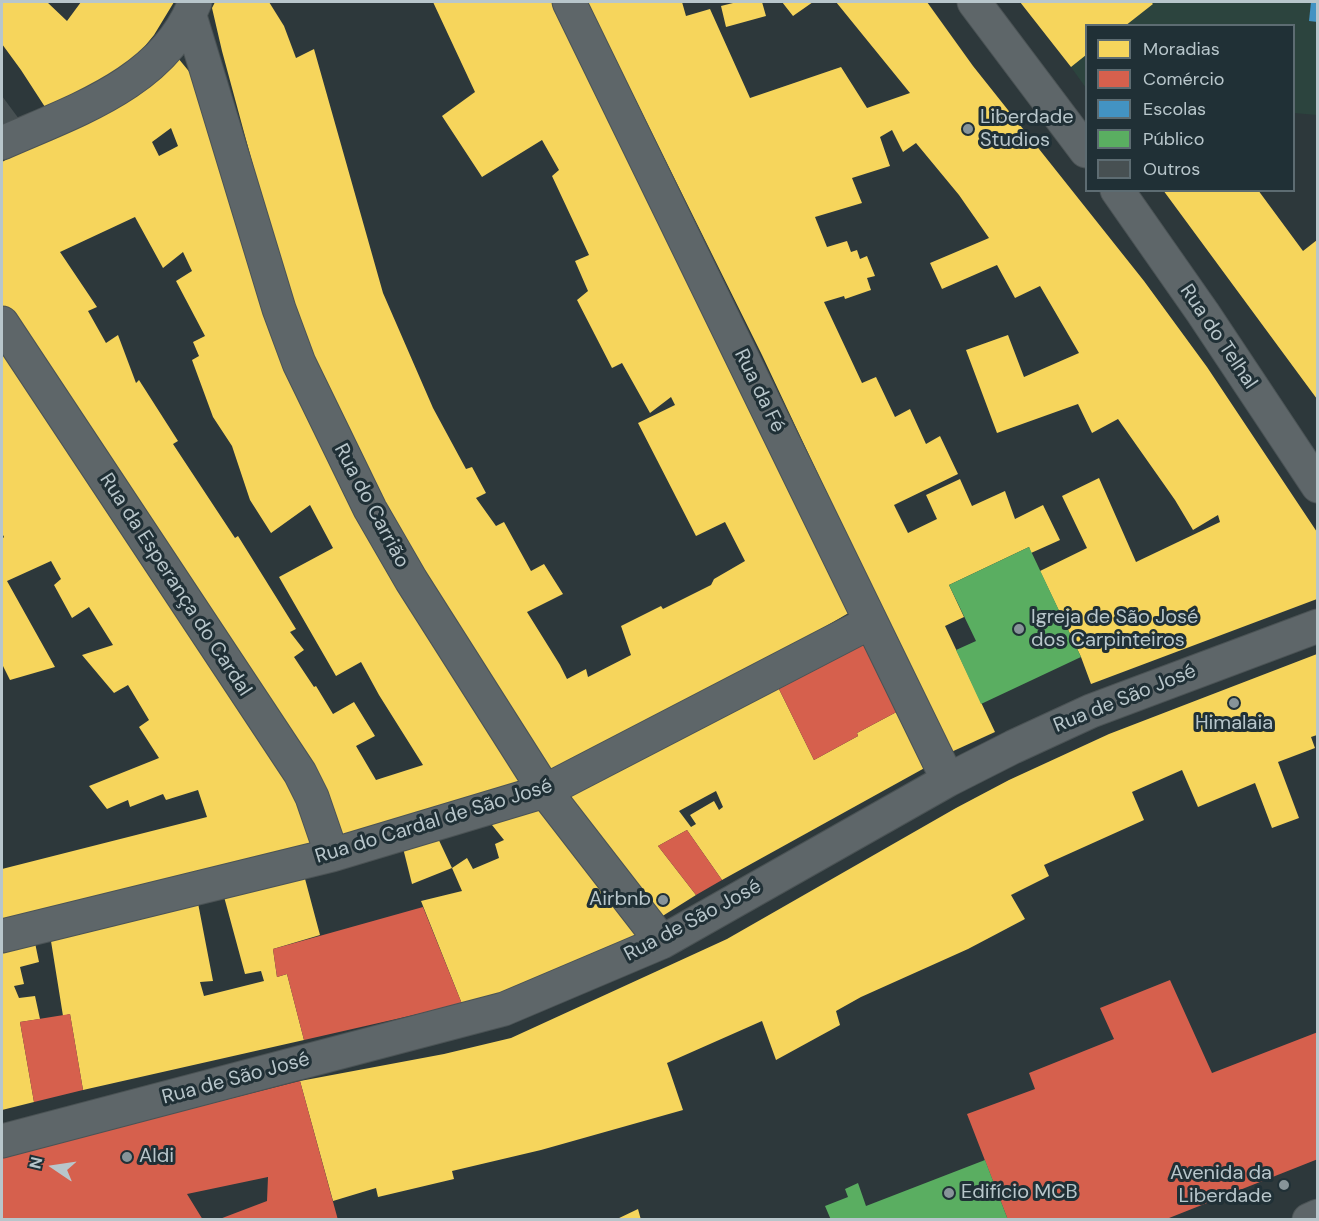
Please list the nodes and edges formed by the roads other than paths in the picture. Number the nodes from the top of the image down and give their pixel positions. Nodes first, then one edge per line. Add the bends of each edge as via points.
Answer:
1 (569, 2) edge
2 (974, 2) edge
3 (193, 9) edge
4 (2, 143) edge
5 (1085, 150) edge
6 (1118, 192) edge
7 (2, 323) edge
8 (1317, 486) edge
9 (871, 622) junction
10 (1317, 626) edge
11 (948, 780) junction
12 (545, 791) junction
13 (332, 855) junction
14 (2, 936) edge
15 (662, 942) junction
16 (2, 1141) edge
17 (1317, 1216) edge
18 (1309, 1220) edge

1 - 9 street, Rua da Fé
2 - 5 street
3 - 4 street via 173,42 126,84
3 - 12 street, Rua do Carrião via 279,309 299,363 399,560
6 - 8 street, Rua do Telhal
7 - 13 street, Rua da Esperança do Cardal via 300,773
9 - 11 street, Rua da Fé
9 - 12 street, Rua do Cardal de São José
10 - 11 street, Rua de São José via 1091,711
11 - 15 street, Rua de São José
12 - 13 street, Rua do Cardal de São José
12 - 15 street, Rua do Carrião
13 - 14 street, Rua do Cardal de São José
15 - 16 street, Rua de São José via 504,1009
17 - 18 street

